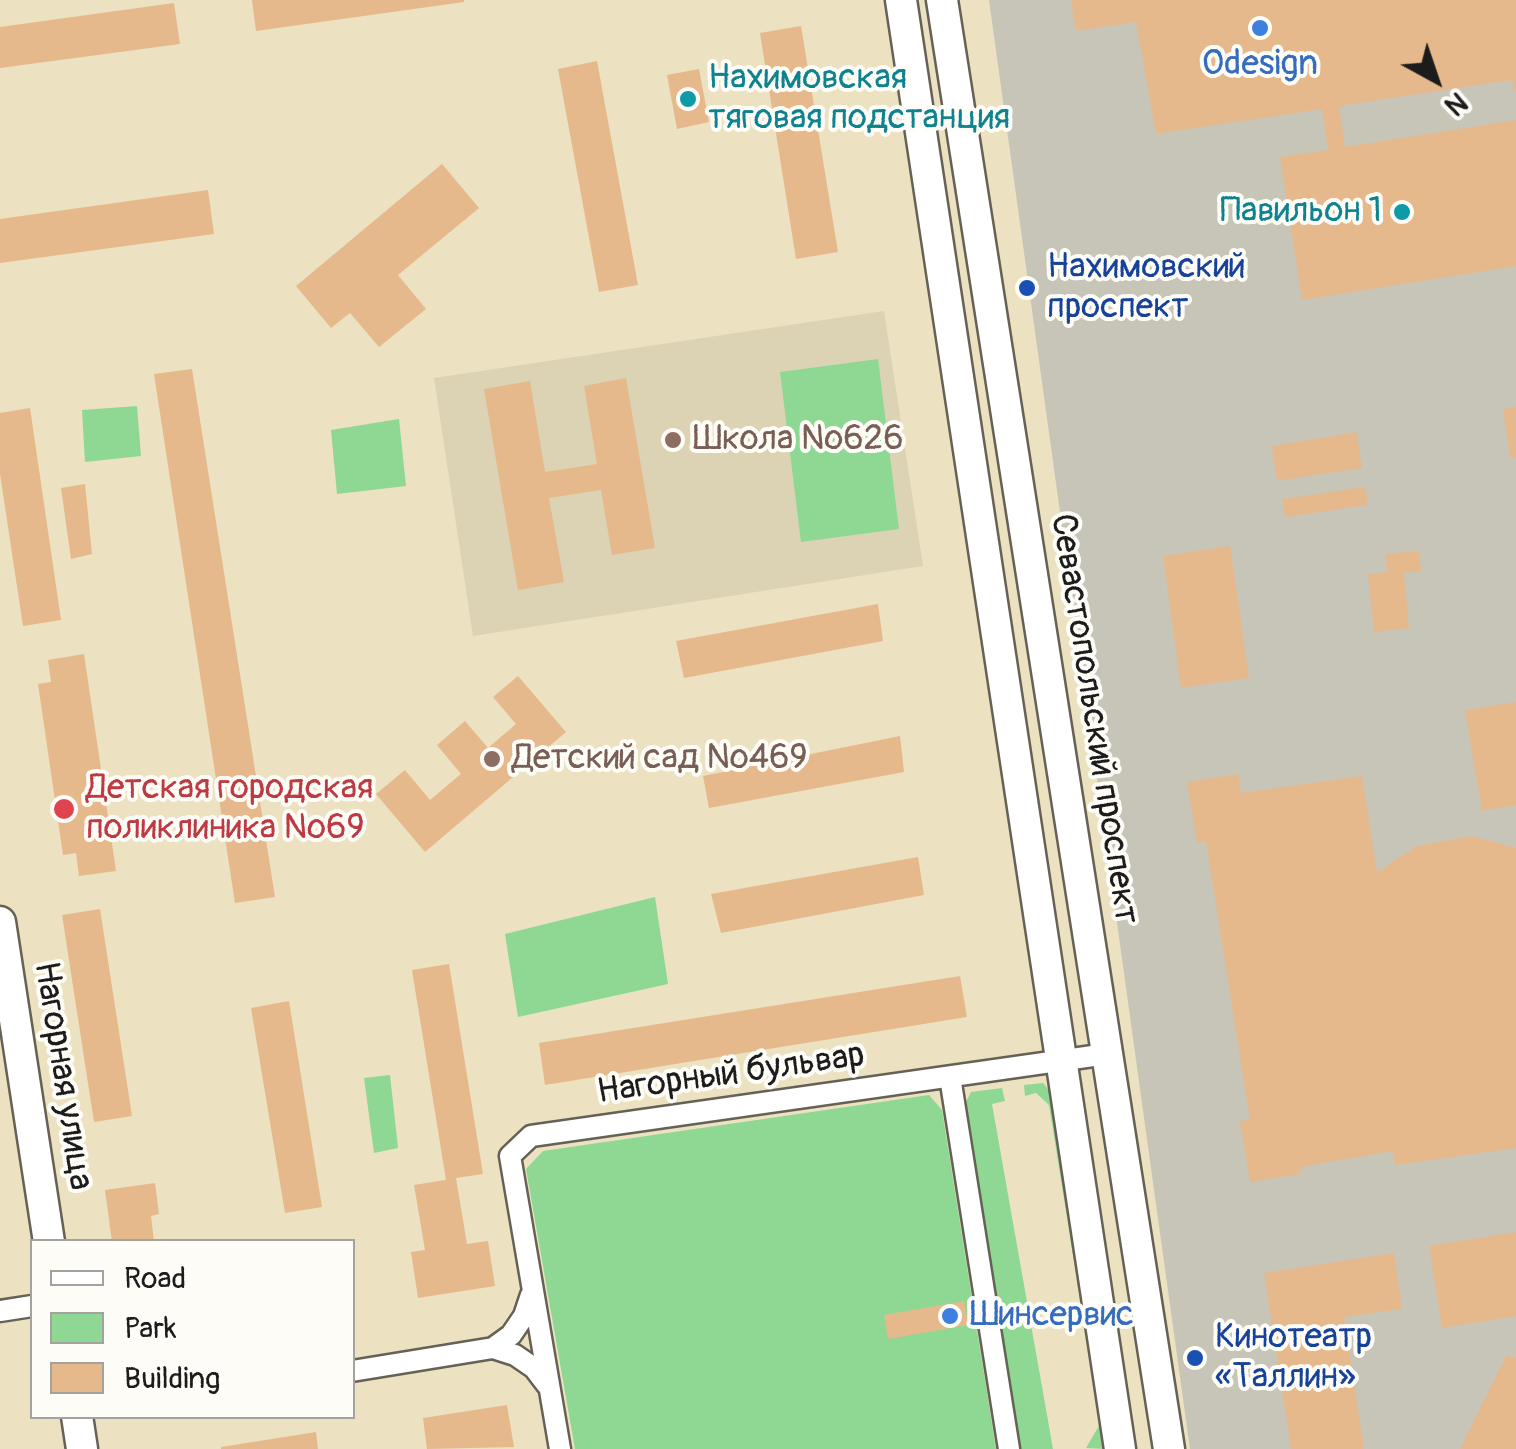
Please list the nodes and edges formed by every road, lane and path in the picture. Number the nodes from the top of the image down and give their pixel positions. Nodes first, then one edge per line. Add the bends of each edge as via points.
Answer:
1 (901, 0) edge
2 (942, 0) edge
3 (0, 922) edge
4 (1107, 1054) junction
5 (1062, 1061) junction
6 (950, 1076) junction
7 (50, 1239) edge
8 (531, 1294) junction
9 (30, 1306) edge
10 (0, 1312) edge
11 (492, 1348) junction
12 (355, 1371) edge
13 (548, 1387) junction
14 (77, 1419) edge
15 (82, 1449) edge
16 (560, 1449) edge
17 (1009, 1449) edge
18 (1120, 1449) edge
19 (1169, 1449) edge

1 - 5 main road
2 - 4 main road, Севастопольский проспект
3 - 7 main road, Нагорная улица
4 - 5 street, Нагорный бульвар
4 - 19 main road, Севастопольский проспект
5 - 6 street, Нагорный бульвар
5 - 18 main road
6 - 8 street, Нагорный бульвар via 531,1136 510,1156
6 - 17 street
8 - 11 street via 524,1316
8 - 13 street, Нагорный бульвар
9 - 10 street
11 - 12 street
11 - 13 street via 534,1368
13 - 16 street, Нагорный бульвар
14 - 15 main road

